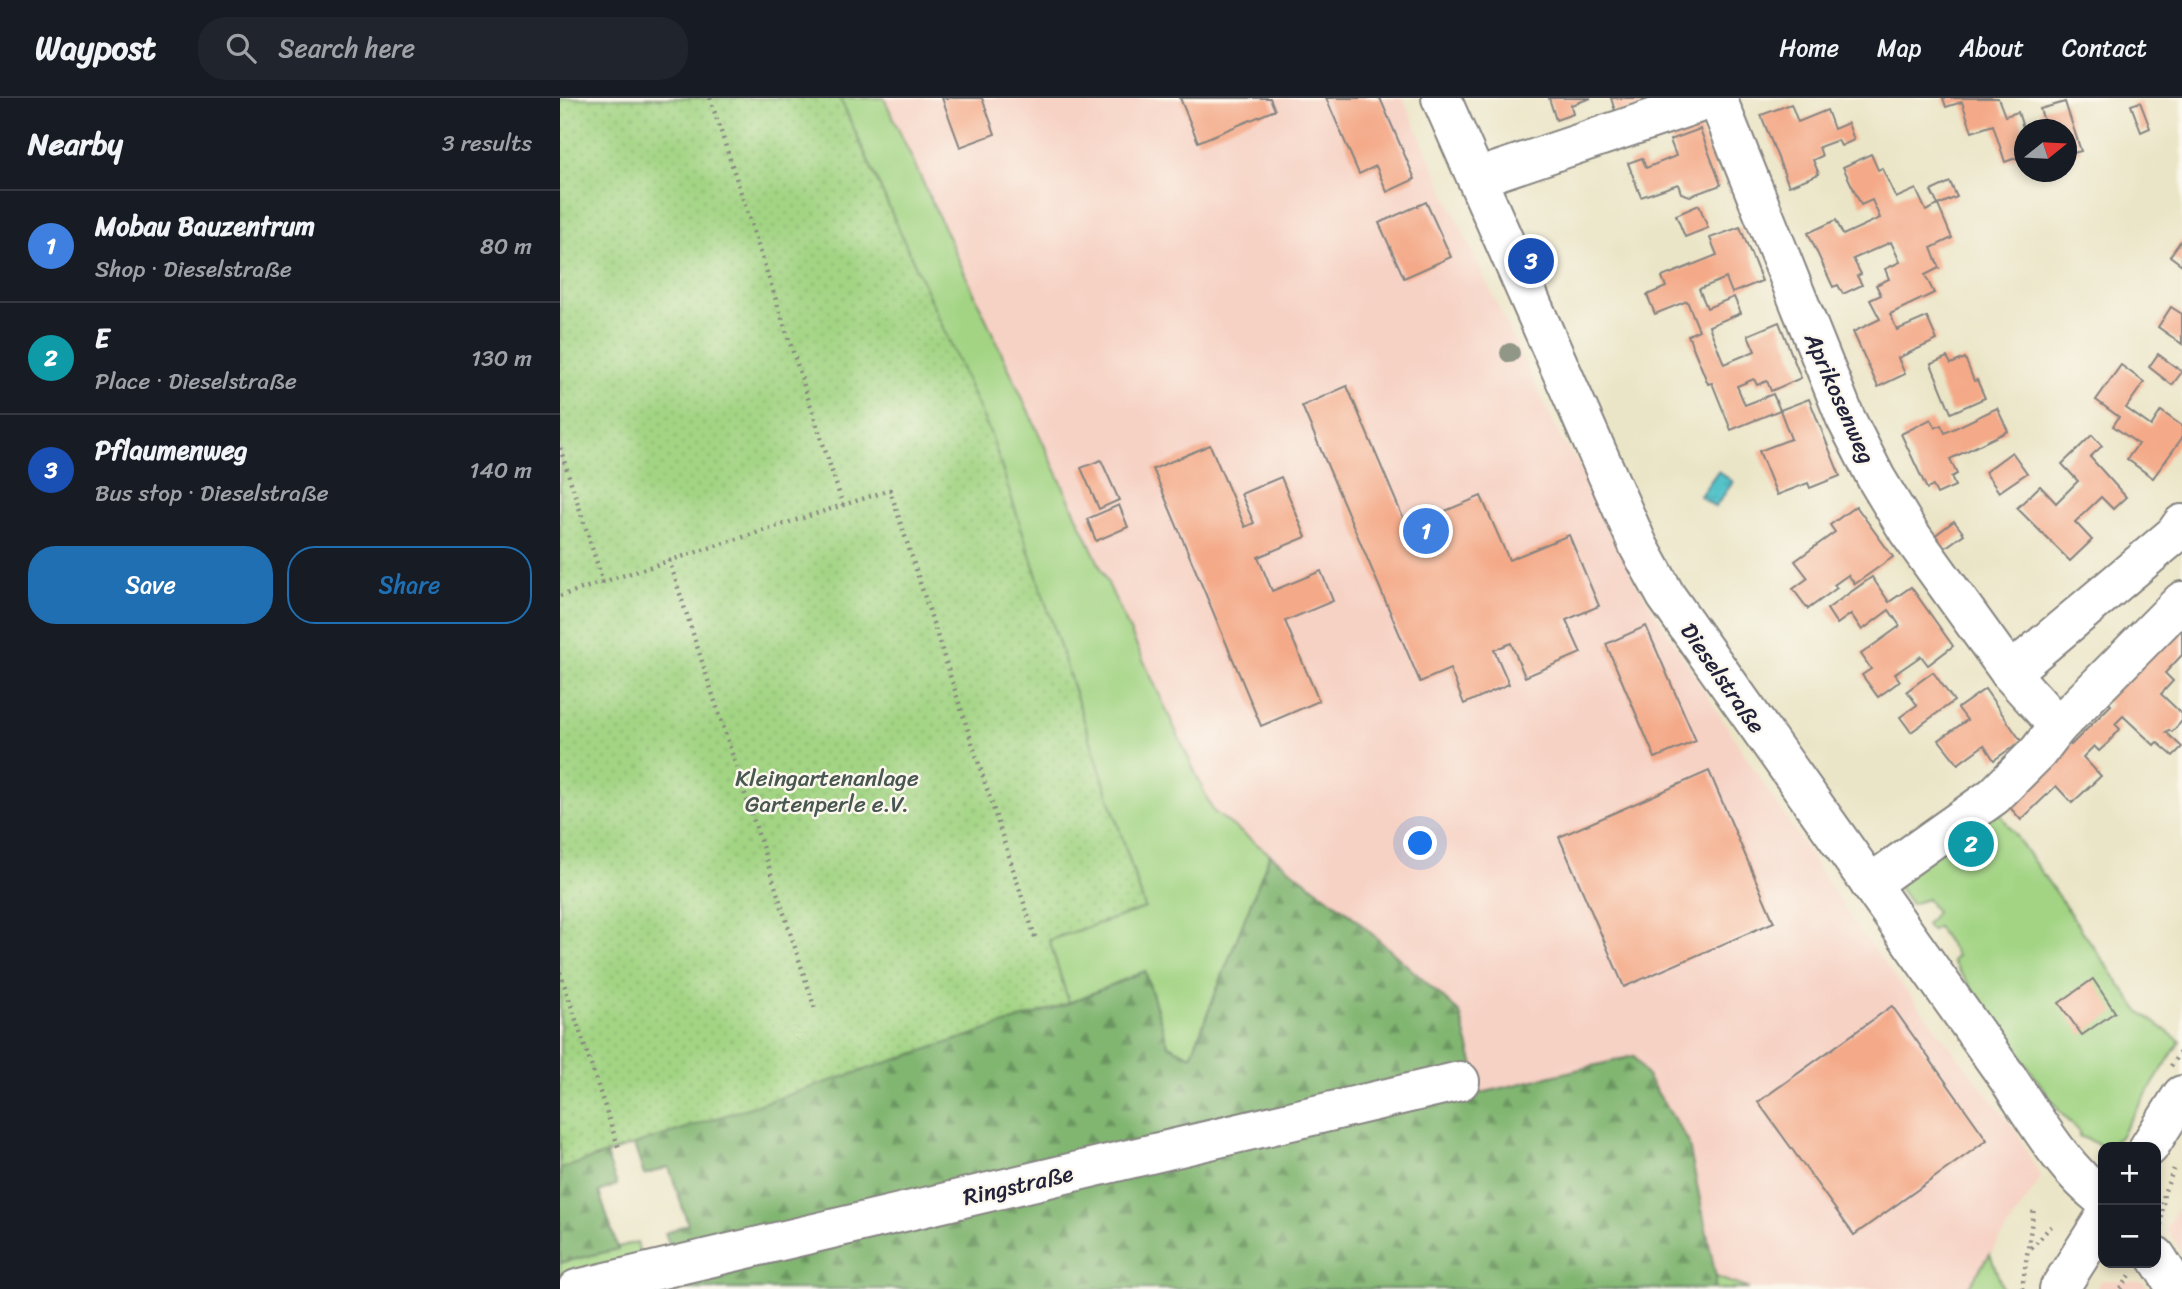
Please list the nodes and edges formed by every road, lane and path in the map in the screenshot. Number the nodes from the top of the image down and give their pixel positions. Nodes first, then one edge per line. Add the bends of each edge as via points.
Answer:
1 (710, 98) edge
2 (1441, 98) edge
3 (1715, 98) edge
4 (1477, 178) junction
5 (560, 448) edge
6 (843, 505) junction
7 (2180, 534) edge
8 (669, 560) junction
9 (603, 582) junction
10 (560, 596) edge
11 (2182, 601) edge
12 (2010, 673) junction
13 (2058, 726) junction
14 (1870, 884) junction
15 (1035, 940) dead end
16 (560, 972) edge
17 (816, 1012) dead end
18 (1460, 1081) dead end
19 (2182, 1095) edge
20 (619, 1149) dead end
21 (2164, 1156) edge
22 (2098, 1195) edge
23 (2034, 1207) dead end
24 (2054, 1223) dead end
25 (2161, 1224) edge
26 (2098, 1228) edge
27 (2161, 1249) edge
28 (2029, 1251) junction
29 (577, 1289) edge
30 (2022, 1289) edge
31 (2059, 1289) edge
32 (2177, 1289) edge

1 - 6 path
2 - 4 street, Dieselstraße
3 - 4 street
3 - 12 street, Aprikosenweg via 1845,417 1876,478 1908,531
4 - 14 street, Dieselstraße via 1639,547 1666,596
5 - 9 path
6 - 8 path
6 - 15 path via 890,490
7 - 12 street
8 - 9 path
8 - 17 path
9 - 10 path
11 - 13 street
12 - 13 street, Aprikosenweg
13 - 14 street via 1994,796
14 - 22 street, Dieselstraße via 2062,1158
16 - 20 path
18 - 29 street, Ringstraße
19 - 21 street
21 - 25 path
23 - 28 path
24 - 28 path
26 - 31 street
27 - 32 street
28 - 30 path

